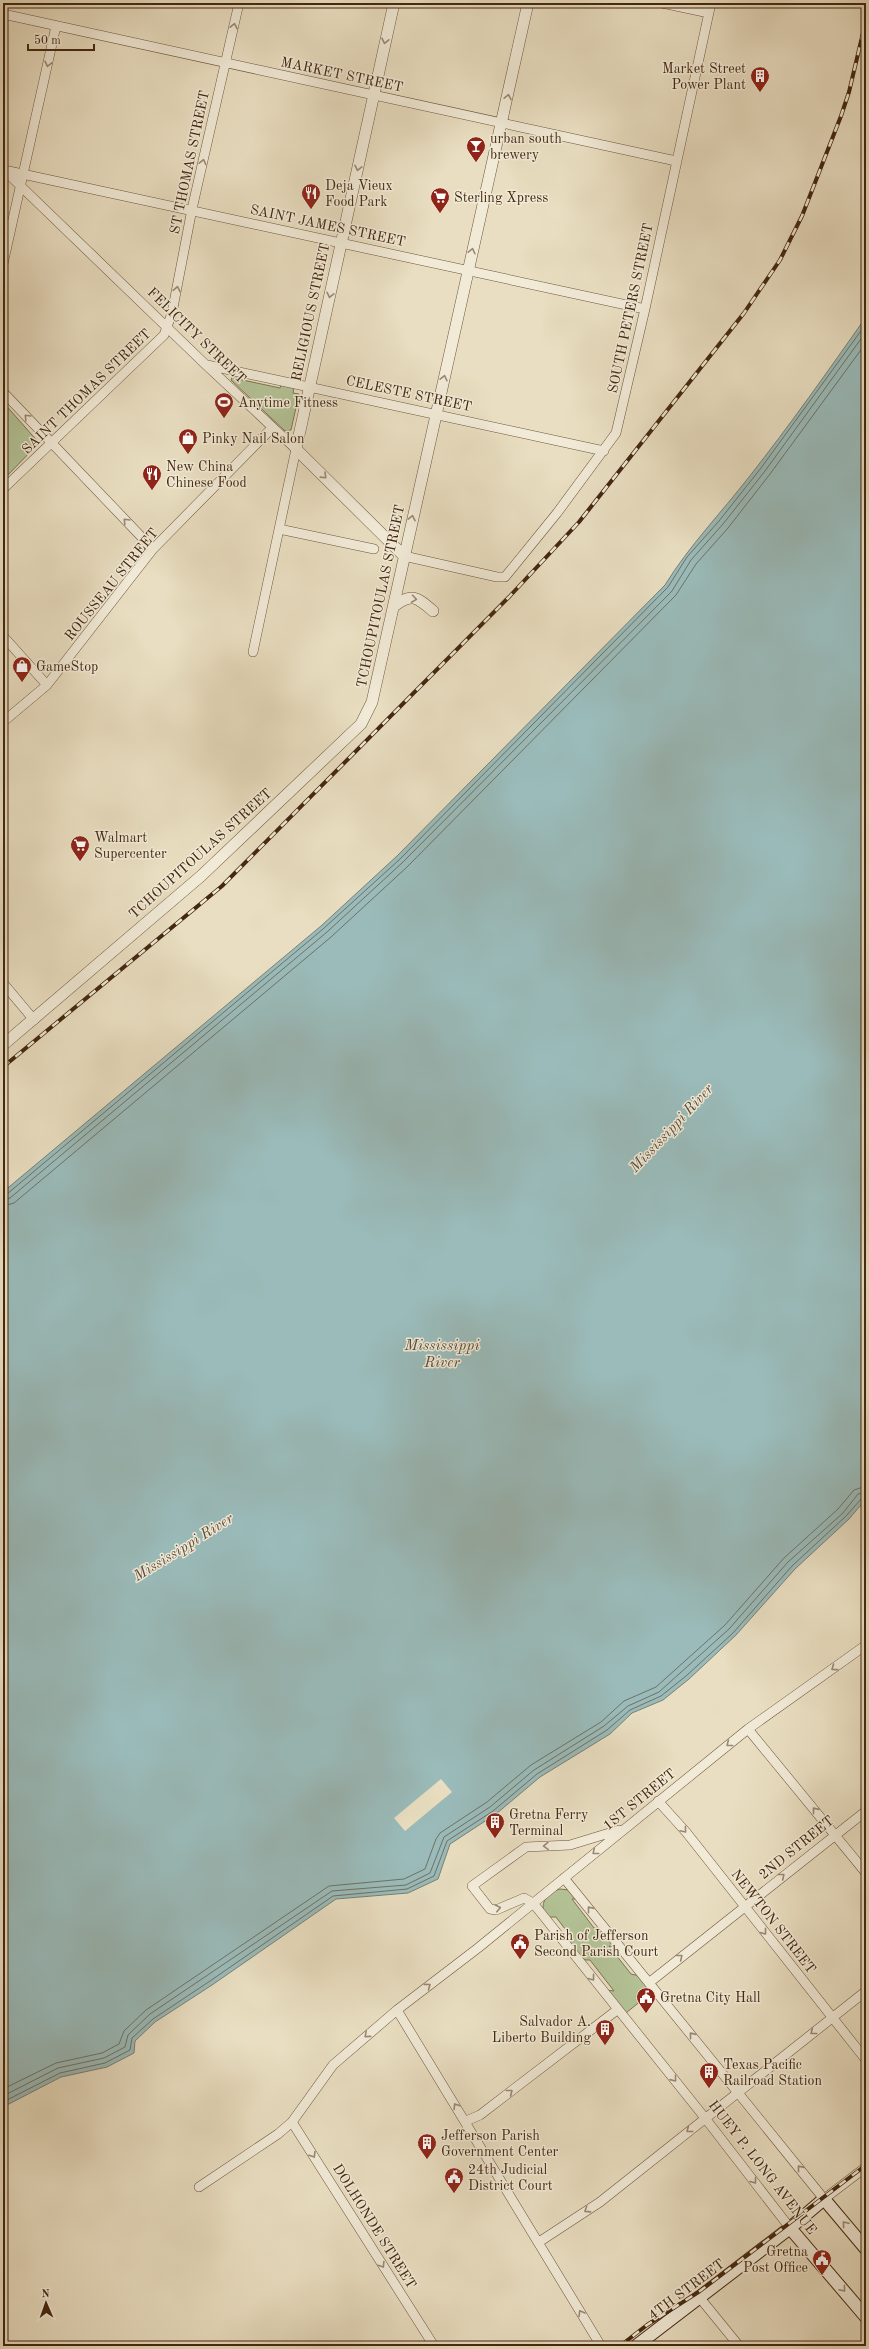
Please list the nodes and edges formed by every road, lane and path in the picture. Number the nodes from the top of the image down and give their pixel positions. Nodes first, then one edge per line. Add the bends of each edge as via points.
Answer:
1 (239, 3) edge
2 (394, 3) edge
3 (528, 3) edge
4 (662, 3) edge
5 (711, 3) edge
6 (709, 13) junction
7 (3, 14) edge
8 (56, 26) junction
9 (226, 63) junction
10 (374, 95) junction
11 (502, 123) junction
12 (676, 161) junction
13 (4, 169) edge
14 (23, 174) junction
15 (20, 185) junction
16 (192, 209) junction
17 (341, 242) junction
18 (3, 264) edge
19 (468, 270) junction
20 (645, 309) junction
21 (167, 327) junction
22 (206, 365) junction
23 (309, 386) junction
24 (3, 392) edge
25 (435, 414) junction
26 (272, 428) junction
27 (52, 443) junction
28 (296, 449) junction
29 (604, 451) junction
30 (3, 490) edge
31 (280, 529) junction
32 (153, 549) junction
33 (374, 549) dead end
34 (404, 556) junction
35 (393, 607) junction
36 (433, 611) dead end
37 (3, 636) edge
38 (253, 652) dead end
39 (47, 685) junction
40 (3, 722) edge
41 (3, 983) edge
42 (34, 1020) junction
43 (3, 1045) edge
44 (866, 1645) edge
45 (748, 1729) junction
46 (658, 1801) junction
47 (866, 1811) edge
48 (624, 1828) junction
49 (834, 1834) junction
50 (866, 1873) edge
51 (564, 1878) junction
52 (533, 1903) junction
53 (744, 1906) junction
54 (650, 1982) junction
55 (866, 1991) edge
56 (397, 2010) junction
57 (617, 2010) junction
58 (832, 2017) junction
59 (866, 2060) edge
60 (738, 2092) junction
61 (705, 2118) junction
62 (466, 2121) junction
63 (292, 2122) junction
64 (866, 2166) edge
65 (199, 2187) dead end
66 (824, 2199) junction
67 (790, 2228) junction
68 (539, 2242) junction
69 (866, 2249) edge
70 (700, 2298) junction
71 (866, 2317) edge
72 (434, 2346) edge
73 (602, 2346) edge
74 (636, 2346) edge
75 (739, 2346) edge

9 -> 1 street, ST THOMAS STREET
2 -> 10 street, RELIGIOUS STREET
11 -> 3 street, TCHOUPITOULAS STREET
4 - 6 street
5 - 6 street, SOUTH PETERS STREET
6 - 12 street, SOUTH PETERS STREET
7 - 8 street, MARKET STREET
8 - 9 street, MARKET STREET
8 -> 14 street
9 - 10 street, MARKET STREET
16 -> 9 street, ST THOMAS STREET
10 - 11 street, MARKET STREET
10 -> 17 street, RELIGIOUS STREET
11 - 12 street, MARKET STREET
19 -> 11 street, TCHOUPITOULAS STREET
12 - 20 street, SOUTH PETERS STREET
13 - 14 street, SAINT JAMES STREET
13 - 15 street, FELICITY STREET
14 - 15 street
14 - 16 street, SAINT JAMES STREET
15 - 18 street
15 - 21 street, FELICITY STREET
16 - 17 street, SAINT JAMES STREET
21 -> 16 street, ST THOMAS STREET
17 - 19 street, SAINT JAMES STREET
17 -> 23 street, RELIGIOUS STREET
19 - 20 street, SAINT JAMES STREET
25 -> 19 street, TCHOUPITOULAS STREET
20 - 29 street, SOUTH PETERS STREET via 616,433
21 - 22 street, FELICITY STREET
21 - 27 street, SAINT THOMAS STREET via 164,335
22 - 23 street, CELESTE STREET
22 - 26 street, FELICITY STREET
23 - 25 street, CELESTE STREET
23 - 28 street, RELIGIOUS STREET
27 -> 24 street
25 - 29 street, CELESTE STREET
34 -> 25 street, TCHOUPITOULAS STREET
26 - 28 street, FELICITY STREET
26 - 32 street, ROUSSEAU STREET
27 - 30 street, SAINT THOMAS STREET
32 -> 27 street
28 - 31 street, RELIGIOUS STREET
28 -> 34 street, FELICITY STREET
29 - 34 street, SOUTH PETERS STREET via 505,577
31 - 33 street
31 - 38 street, RELIGIOUS STREET
32 - 39 street, ROUSSEAU STREET
34 - 35 street, TCHOUPITOULAS STREET
35 -> 36 street via 402,599 409,597 420,600
35 - 42 street, TCHOUPITOULAS STREET via 372,702 364,720 201,876
37 - 39 street
39 - 40 street, ROUSSEAU STREET
41 - 42 street
42 - 43 street, TCHOUPITOULAS STREET
44 -> 45 street, 1ST STREET
45 -> 46 street, 1ST STREET
49 -> 45 street
46 - 48 street, 1ST STREET
46 -> 53 street, NEWTON STREET via 686,1832
47 - 49 street, 2ND STREET
48 -> 51 street, 1ST STREET
48 -> 52 street via 570,1845 526,1847 472,1886 490,1909 496,1910 524,1898
49 - 50 street
53 -> 49 street, 2ND STREET
51 - 52 street, 1ST STREET
54 -> 51 street, HUEY P. LONG AVENUE
56 -> 52 street, 1ST STREET
52 -> 57 street, HUEY P. LONG AVENUE
54 -> 53 street, 2ND STREET
53 -> 58 street, NEWTON STREET
60 -> 54 street, HUEY P. LONG AVENUE
55 - 58 street
62 -> 56 street
56 -> 63 street, 1ST STREET via 333,2065
57 -> 61 street, HUEY P. LONG AVENUE
62 -> 57 street via 480,2115
58 - 59 street, NEWTON STREET
58 -> 60 street
60 - 61 street
66 -> 60 street, HUEY P. LONG AVENUE
61 -> 67 street, HUEY P. LONG AVENUE
61 -> 68 street via 600,2202
62 - 68 street
63 - 65 street, 1ST STREET
63 -> 72 street, DOLHONDE STREET
64 - 66 street, 4TH STREET
66 - 67 main road, 4TH STREET
69 -> 66 main road, HUEY P. LONG AVENUE
67 - 70 main road, 4TH STREET
67 -> 71 main road, HUEY P. LONG AVENUE
73 -> 68 street
70 - 74 main road, 4TH STREET
70 - 75 street

